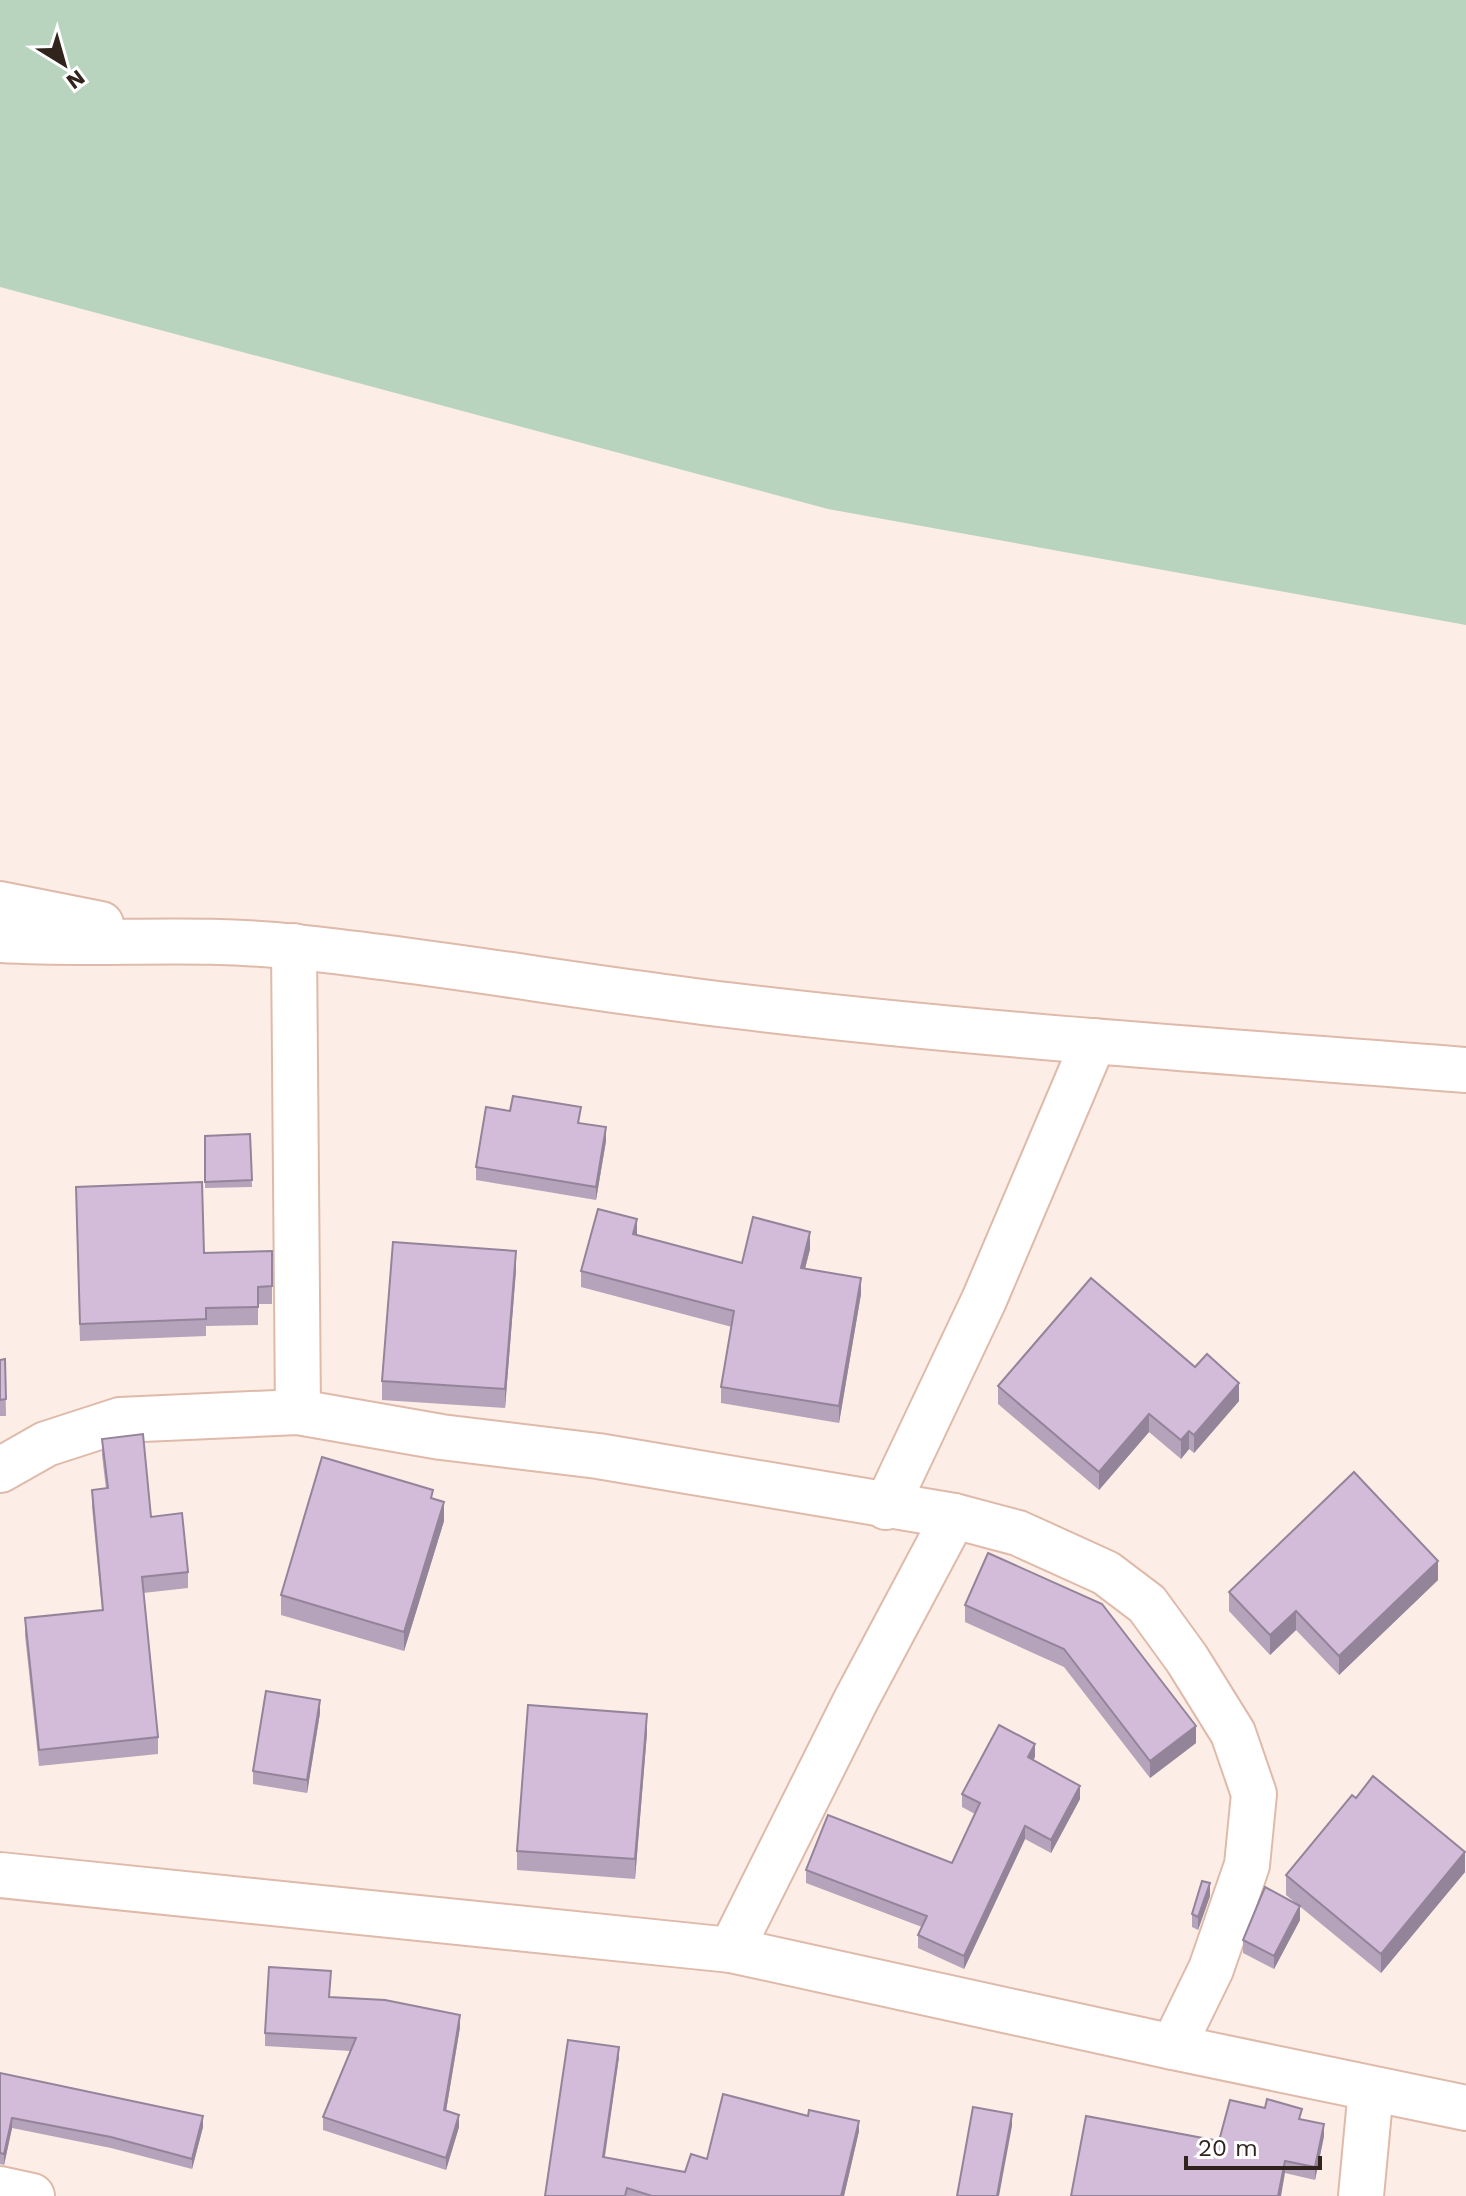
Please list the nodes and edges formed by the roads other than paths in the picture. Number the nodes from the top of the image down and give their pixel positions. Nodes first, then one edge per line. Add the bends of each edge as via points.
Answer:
1 (0, 904) edge
2 (0, 940) edge
3 (161, 940) junction
4 (294, 946) junction
5 (1094, 1041) junction
6 (1466, 1070) edge
7 (298, 1412) junction
8 (0, 1470) edge
9 (886, 1507) junction
10 (954, 1516) junction
11 (0, 1875) edge
12 (731, 1950) junction
13 (1173, 2047) junction
14 (1371, 2089) junction
15 (1466, 2108) edge
16 (0, 2189) edge
17 (32, 2196) edge
18 (1361, 2196) edge

1 - 3 street
2 - 3 street
3 - 4 street
4 - 5 street via 736,1006
4 - 7 street
5 - 6 street
5 - 9 street via 984,1300
7 - 8 street via 120,1420 46,1444
7 - 9 street via 598,1456
9 - 10 street
10 - 12 street
10 - 13 street via 1018,1533 1106,1573 1147,1604 1233,1733 1254,1794 1247,1865 1211,1969
11 - 12 street
12 - 13 street
13 - 14 street
14 - 15 street
14 - 18 street
16 - 17 street

